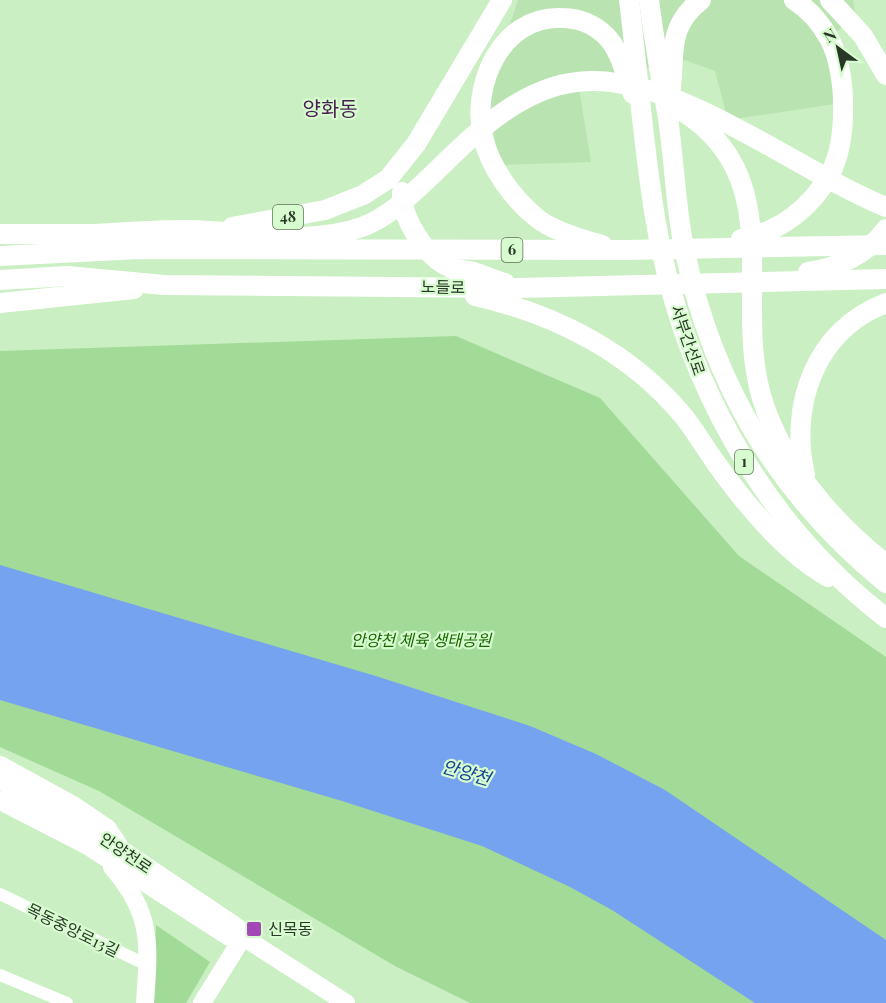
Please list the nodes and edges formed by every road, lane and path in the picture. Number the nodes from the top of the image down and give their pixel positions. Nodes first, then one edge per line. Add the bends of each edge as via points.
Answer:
1 (502, 0) edge
2 (629, 0) edge
3 (649, 0) edge
4 (700, 0) edge
5 (794, 0) edge
6 (830, 0) edge
7 (886, 75) edge
8 (665, 105) junction
9 (643, 118) junction
10 (416, 144) junction
11 (886, 207) edge
12 (886, 229) edge
13 (0, 234) edge
14 (886, 245) edge
15 (695, 248) junction
16 (139, 249) junction
17 (624, 250) junction
18 (0, 256) edge
19 (886, 279) edge
20 (0, 280) edge
21 (734, 282) junction
22 (164, 285) junction
23 (438, 287) junction
24 (518, 288) junction
25 (0, 303) edge
26 (886, 303) edge
27 (806, 480) junction
28 (886, 564) edge
29 (886, 583) edge
30 (855, 593) junction
31 (886, 618) edge
32 (0, 766) edge
33 (0, 781) edge
34 (0, 801) edge
35 (120, 849) junction
36 (101, 855) junction
37 (0, 894) edge
38 (243, 937) junction
39 (147, 965) junction
40 (0, 975) edge
41 (67, 1003) edge
42 (145, 1003) edge
43 (202, 1003) edge
44 (346, 1003) edge

1 - 10 main road, 48
2 - 9 main road, 서부간선로 / 1
3 - 8 main road, 서부간선로 / 1
4 - 8 main road via 686,12 673,41
5 - 15 main road via 811,11 831,41 842,81 843,119 838,156 806,207 783,224 754,237
6 - 7 main road via 863,36
8 - 11 main road via 681,101
8 - 13 main road via 613,82 552,87 493,120 415,192 381,217 340,234 281,238 186,230
8 - 27 main road via 712,137 740,181 753,231 751,325 756,373 768,416
8 - 29 main road, 서부간선로 / 1 via 679,218 699,305 724,379 770,456 819,520
9 - 17 main road via 620,58 606,36 581,20 540,19 513,34 502,45 484,86 482,132 489,156 509,189 539,220 588,241
9 - 30 main road, 서부간선로 / 1 via 655,218 676,304 706,390 741,456 786,520
10 - 16 main road, 48 via 388,179 363,195 334,206
10 - 24 main road via 403,178 402,206 425,247 449,267
12 - 21 main road via 853,257 816,271
14 - 15 main road, 6
15 - 17 main road, 6
16 - 17 main road, 6
16 - 18 main road, 6
19 - 21 main road, 노들로
20 - 22 main road, 노들로 via 67,276
21 - 24 main road, 노들로
22 - 23 main road, 노들로
22 - 25 main road via 94,296
23 - 24 main road, 노들로
23 - 30 main road via 550,318 618,357 686,419 728,480 772,530 814,569
26 - 27 main road via 845,328 819,359 809,379 799,422
27 - 28 main road via 852,534
30 - 31 main road, 서부간선로 / 1
32 - 35 main road via 74,806 107,829
33 - 35 main road, 안양천로 via 91,829
34 - 36 main road, 안양천로
35 - 38 main road, 안양천로 via 237,927
36 - 38 main road, 안양천로 via 229,937
36 - 39 main road via 141,908 147,935
37 - 39 street, 목동중앙로13길
38 - 43 main road
38 - 44 main road, 안양천로
39 - 42 main road
40 - 41 street

